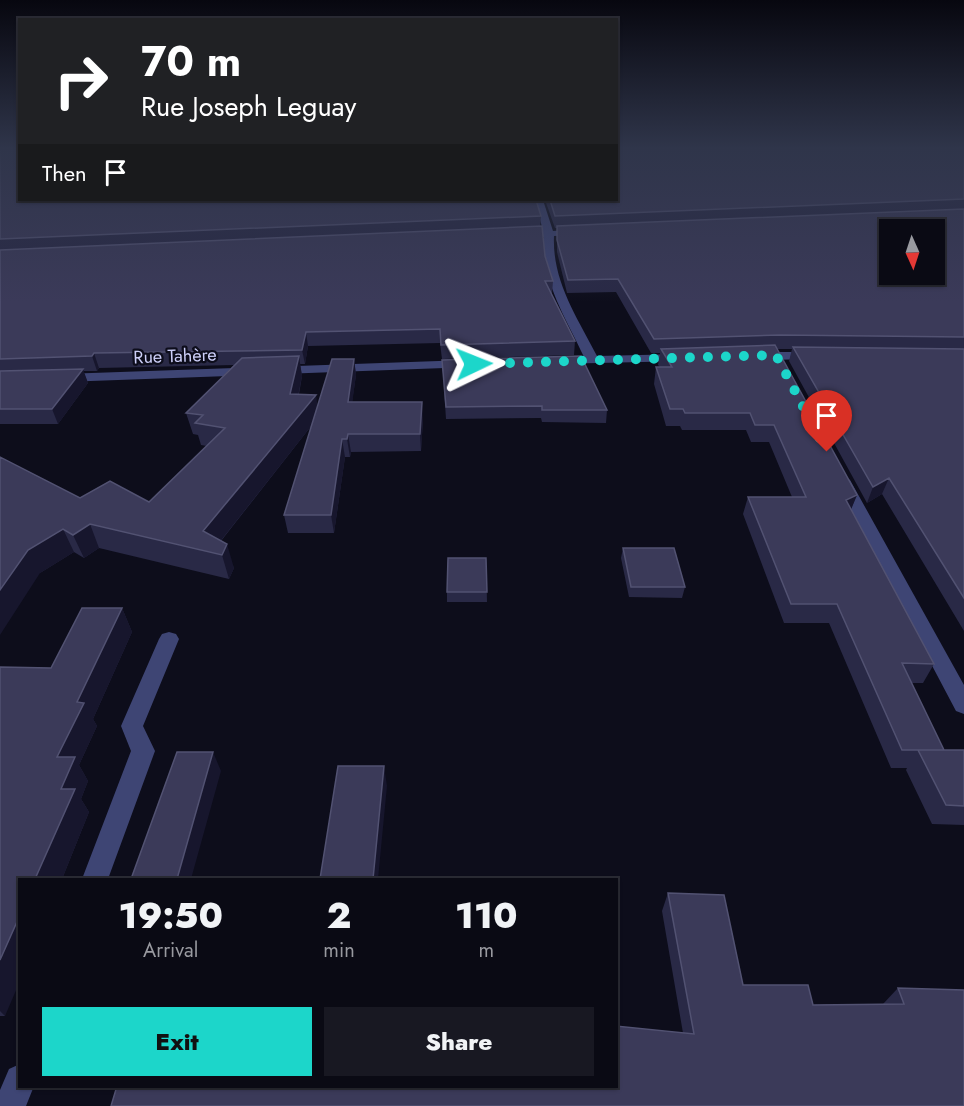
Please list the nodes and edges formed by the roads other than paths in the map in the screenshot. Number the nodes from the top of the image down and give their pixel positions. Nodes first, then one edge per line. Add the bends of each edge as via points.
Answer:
1 (539, 201) edge
2 (593, 232) edge
3 (549, 234) junction
4 (513, 235) edge
5 (776, 355) junction
6 (742, 356) edge
7 (835, 356) edge
8 (696, 357) edge
9 (592, 360) junction
10 (545, 362) edge
11 (485, 364) edge
12 (47, 378) edge
13 (787, 378) edge
14 (833, 463) edge
15 (169, 639) dead end
16 (964, 705) edge
17 (95, 878) edge
18 (18, 1085) edge
19 (10, 1106) edge

1 - 3 street
2 - 3 street
3 - 4 street
3 - 9 street via 548,256 554,282
5 - 6 street
5 - 7 street
5 - 13 street
8 - 9 street
9 - 10 street
11 - 12 street, Rue Tahère
14 - 16 street
15 - 17 street via 132,726 143,751
18 - 19 street

